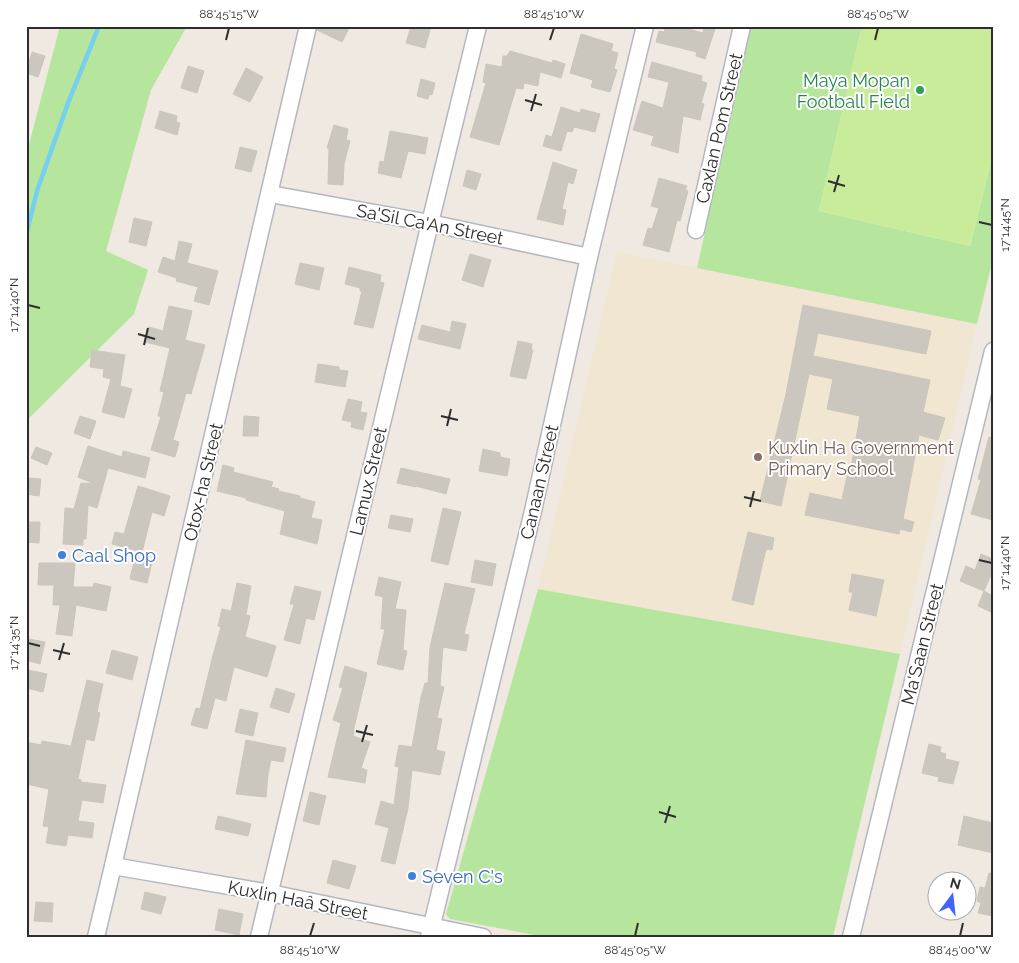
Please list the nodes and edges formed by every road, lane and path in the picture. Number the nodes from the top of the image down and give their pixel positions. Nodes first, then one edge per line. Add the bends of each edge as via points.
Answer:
1 (308, 26) edge
2 (478, 26) edge
3 (645, 26) edge
4 (742, 26) edge
5 (270, 194) junction
6 (430, 223) junction
7 (696, 230) dead end
8 (589, 257) junction
9 (993, 350) edge
10 (986, 408) edge
11 (114, 866) junction
12 (270, 892) junction
13 (430, 932) edge
14 (96, 937) edge
15 (259, 937) edge
16 (483, 937) edge
17 (851, 937) edge

1 - 5 street, Otox-ha Street
2 - 6 street, Lamux Street
3 - 8 street, Canaan Street
4 - 7 street, Caxlan Pom Street
5 - 6 street, Sa'Sil Ca'An Street
5 - 11 street, Otox-ha Street
6 - 8 street, Sa'Sil Ca'An Street
6 - 12 street, Lamux Street
8 - 13 street, Canaan Street via 533,511
9 - 10 street, Ma'Saan Street
10 - 17 street, Ma'Saan Street
11 - 12 street, Kuxlin Haâ Street
11 - 14 street, Otox-ha Street
12 - 13 street, Kuxlin Haâ Street
12 - 15 street, Lamux Street
13 - 16 street, Kuxlin Haâ Street

